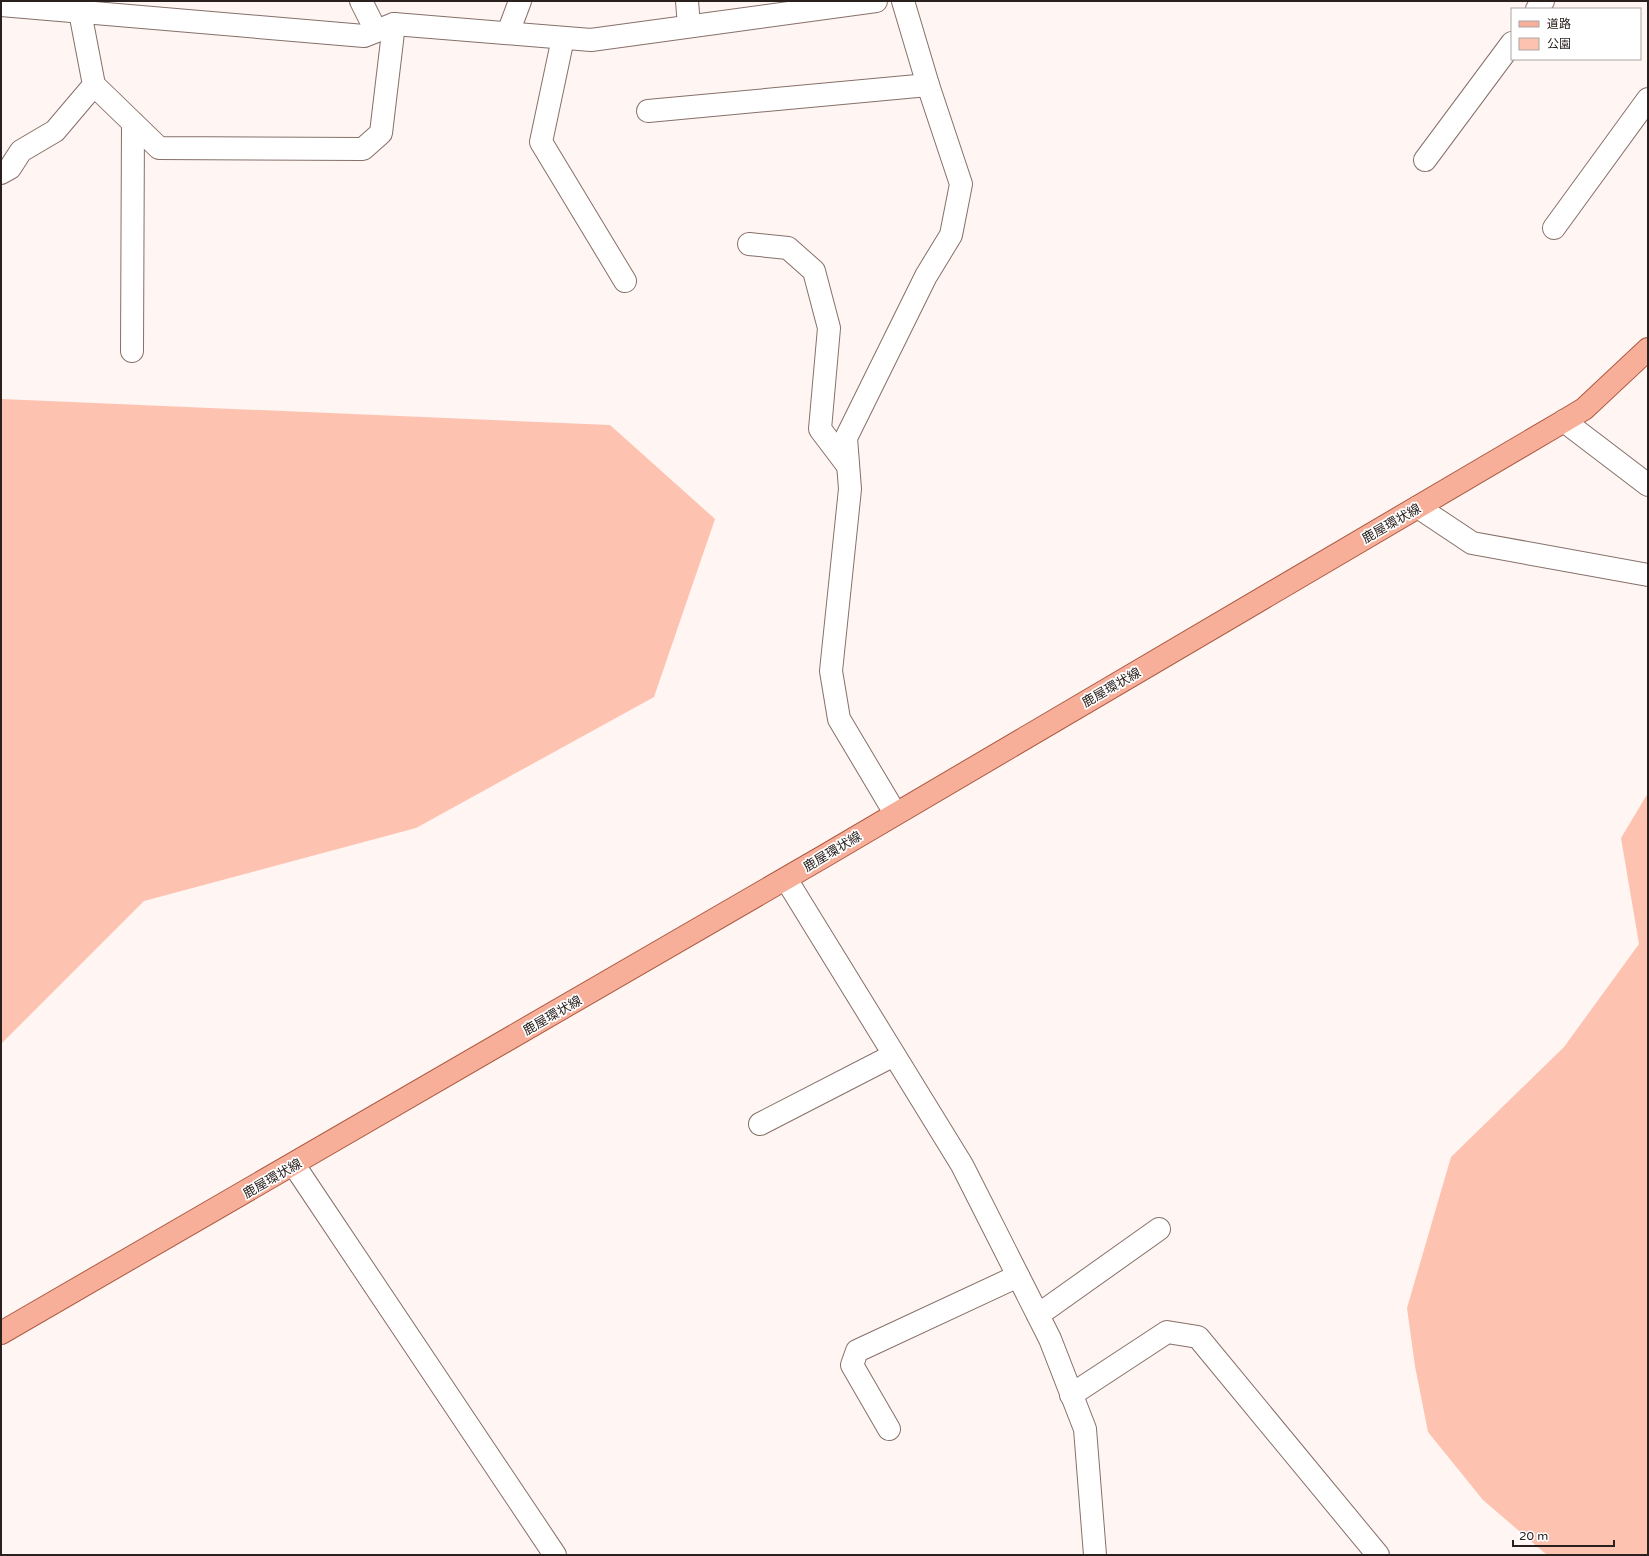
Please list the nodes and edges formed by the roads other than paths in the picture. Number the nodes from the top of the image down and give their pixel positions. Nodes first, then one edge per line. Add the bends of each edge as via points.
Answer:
1 (361, 1) edge
2 (520, 1) edge
3 (687, 1) edge
4 (876, 1) edge
5 (903, 1) edge
6 (1, 6) edge
7 (82, 7) edge
8 (689, 26) junction
9 (385, 28) junction
10 (508, 33) junction
11 (563, 38) junction
12 (1511, 44) edge
13 (94, 85) junction
14 (928, 86) junction
15 (1648, 99) edge
16 (648, 111) dead end
17 (133, 123) junction
18 (1425, 160) dead end
19 (1, 172) edge
20 (1554, 228) dead end
21 (749, 244) dead end
22 (625, 281) dead end
23 (1648, 349) edge
24 (132, 351) dead end
25 (1564, 421) junction
26 (848, 466) junction
27 (1648, 485) edge
28 (1418, 507) junction
29 (1648, 575) edge
30 (895, 813) junction
31 (786, 878) junction
32 (894, 1055) junction
33 (760, 1124) dead end
34 (294, 1165) junction
35 (1159, 1229) dead end
36 (1018, 1276) junction
37 (1038, 1315) junction
38 (1, 1333) edge
39 (1071, 1395) junction
40 (889, 1429) dead end
41 (555, 1555) edge
42 (1095, 1555) edge
43 (1378, 1555) edge

1 - 9 street
2 - 10 street
3 - 8 street
4 - 8 street
5 - 14 street
6 - 7 street
7 - 9 street via 364,36
7 - 13 street
8 - 11 street via 591,40
9 - 10 street
9 - 17 street via 381,133 363,149 159,148
10 - 11 street
11 - 22 street via 541,142
12 - 18 street
13 - 17 street
13 - 19 street via 55,131 21,151 10,168
14 - 16 street
14 - 26 street via 961,184 950,235 926,276 846,438
15 - 20 street
17 - 24 street
21 - 26 street via 788,248 814,271 829,328 820,429
23 - 25 main road, 鹿屋環状線 via 1584,409
25 - 27 street
25 - 28 main road, 鹿屋環状線
26 - 30 street via 850,489 831,671 839,719
28 - 29 street via 1472,543
28 - 30 main road, 鹿屋環状線
30 - 31 main road, 鹿屋環状線
31 - 32 street
31 - 34 main road, 鹿屋環状線
32 - 33 street
32 - 36 street via 962,1165
34 - 38 main road, 鹿屋環状線
34 - 41 street
35 - 37 street
36 - 37 street
36 - 40 street via 857,1351 852,1364
37 - 39 street
39 - 42 street via 1085,1429
39 - 43 street via 1167,1332 1198,1337

